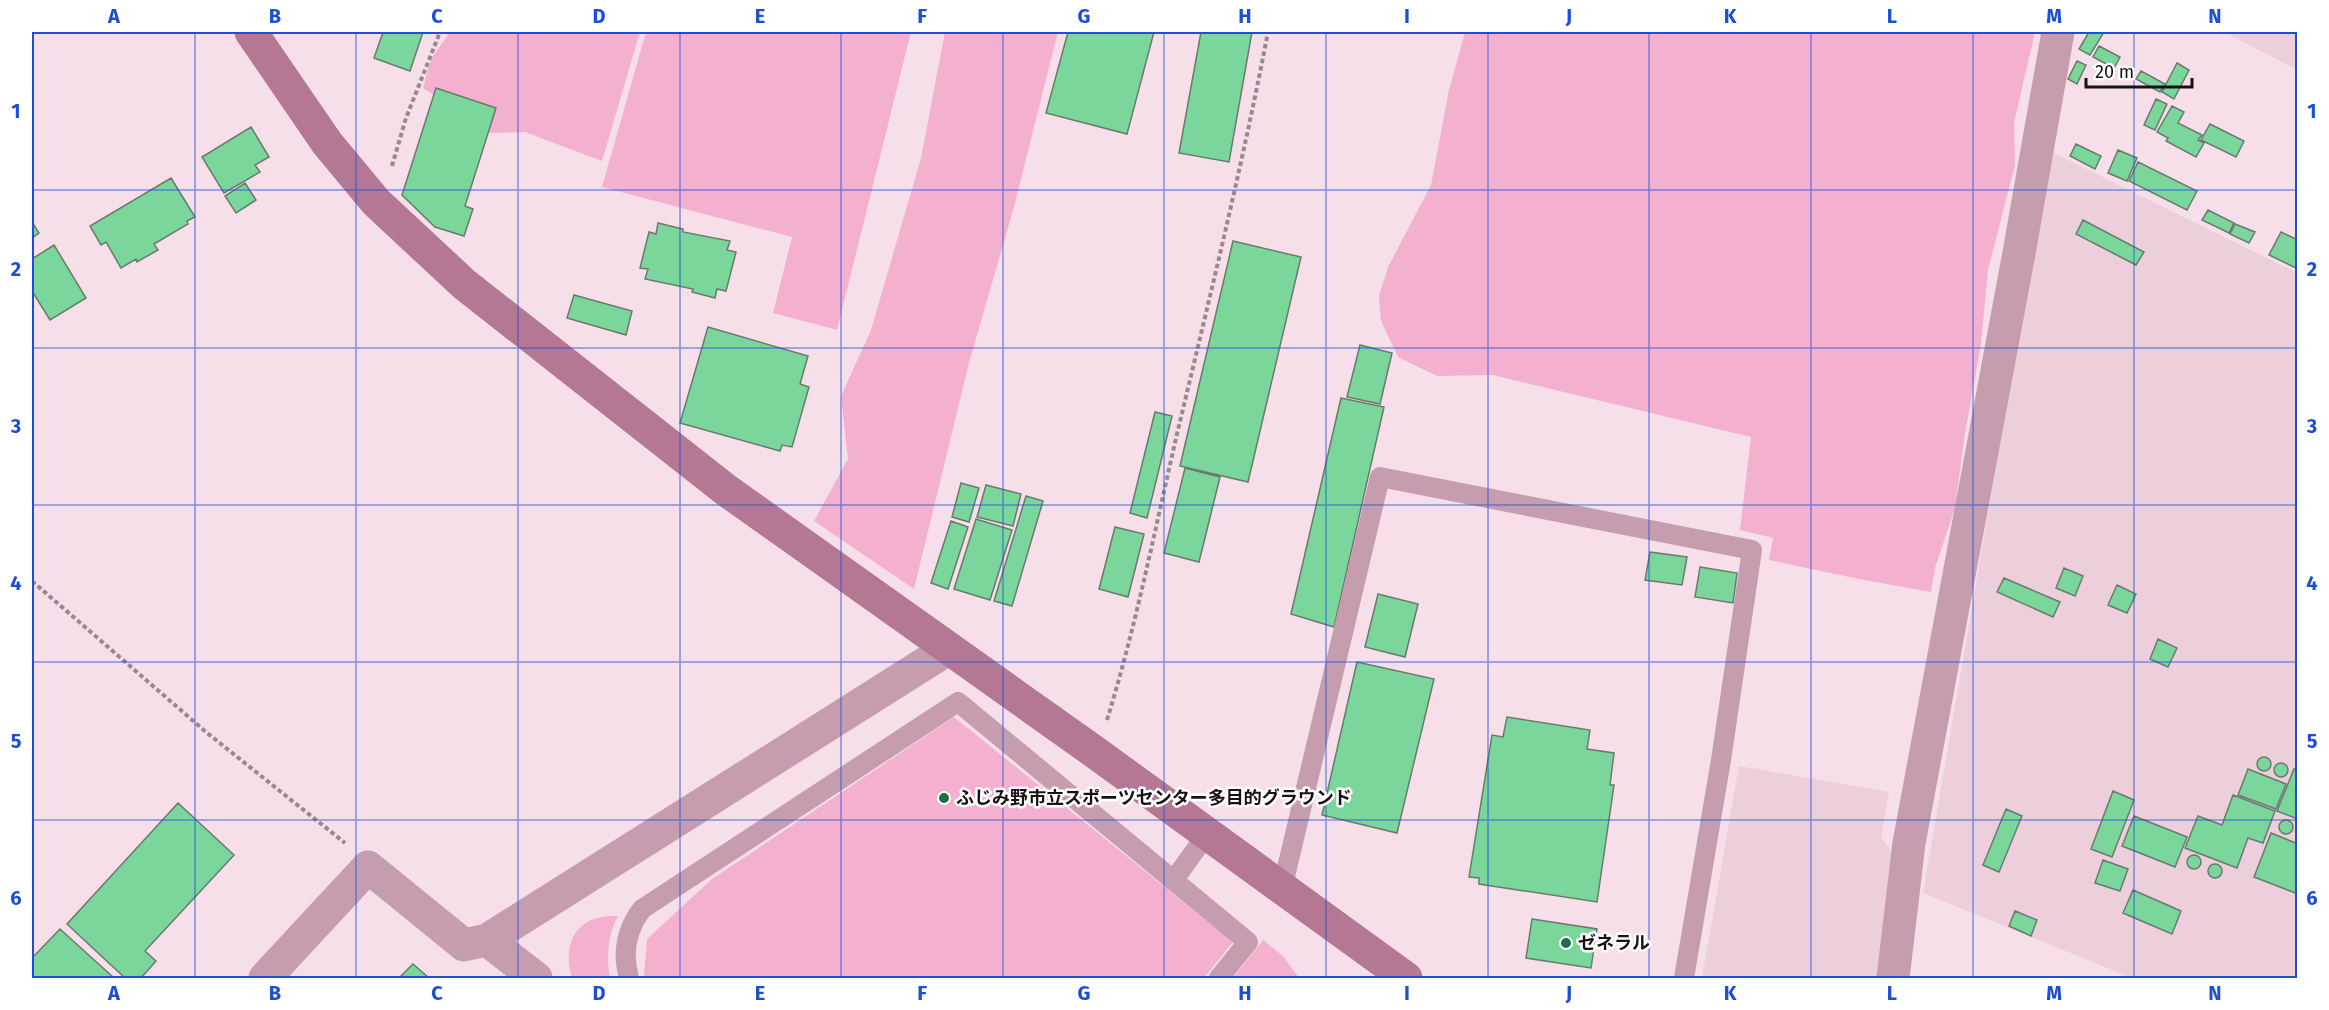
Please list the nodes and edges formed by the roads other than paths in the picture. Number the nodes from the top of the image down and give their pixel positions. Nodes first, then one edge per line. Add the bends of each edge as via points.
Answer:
1 (251, 32) edge
2 (2058, 32) edge
3 (948, 649) junction
4 (1207, 834) junction
5 (1173, 880) junction
6 (1282, 889) junction
7 (486, 940) junction
8 (265, 978) edge
9 (536, 978) edge
10 (629, 978) edge
11 (1219, 978) edge
12 (1406, 978) edge
13 (1684, 978) edge
14 (1893, 978) edge

1 - 3 street via 327,143 376,202 464,284 726,490
2 - 14 street via 1908,843
3 - 4 street
3 - 7 street
4 - 5 lane
4 - 6 street
5 - 10 lane via 958,702 642,909 625,942
5 - 11 lane via 1248,942
6 - 12 street
6 - 13 lane via 1380,477 1752,550
7 - 8 street via 464,945 368,867
7 - 9 street

